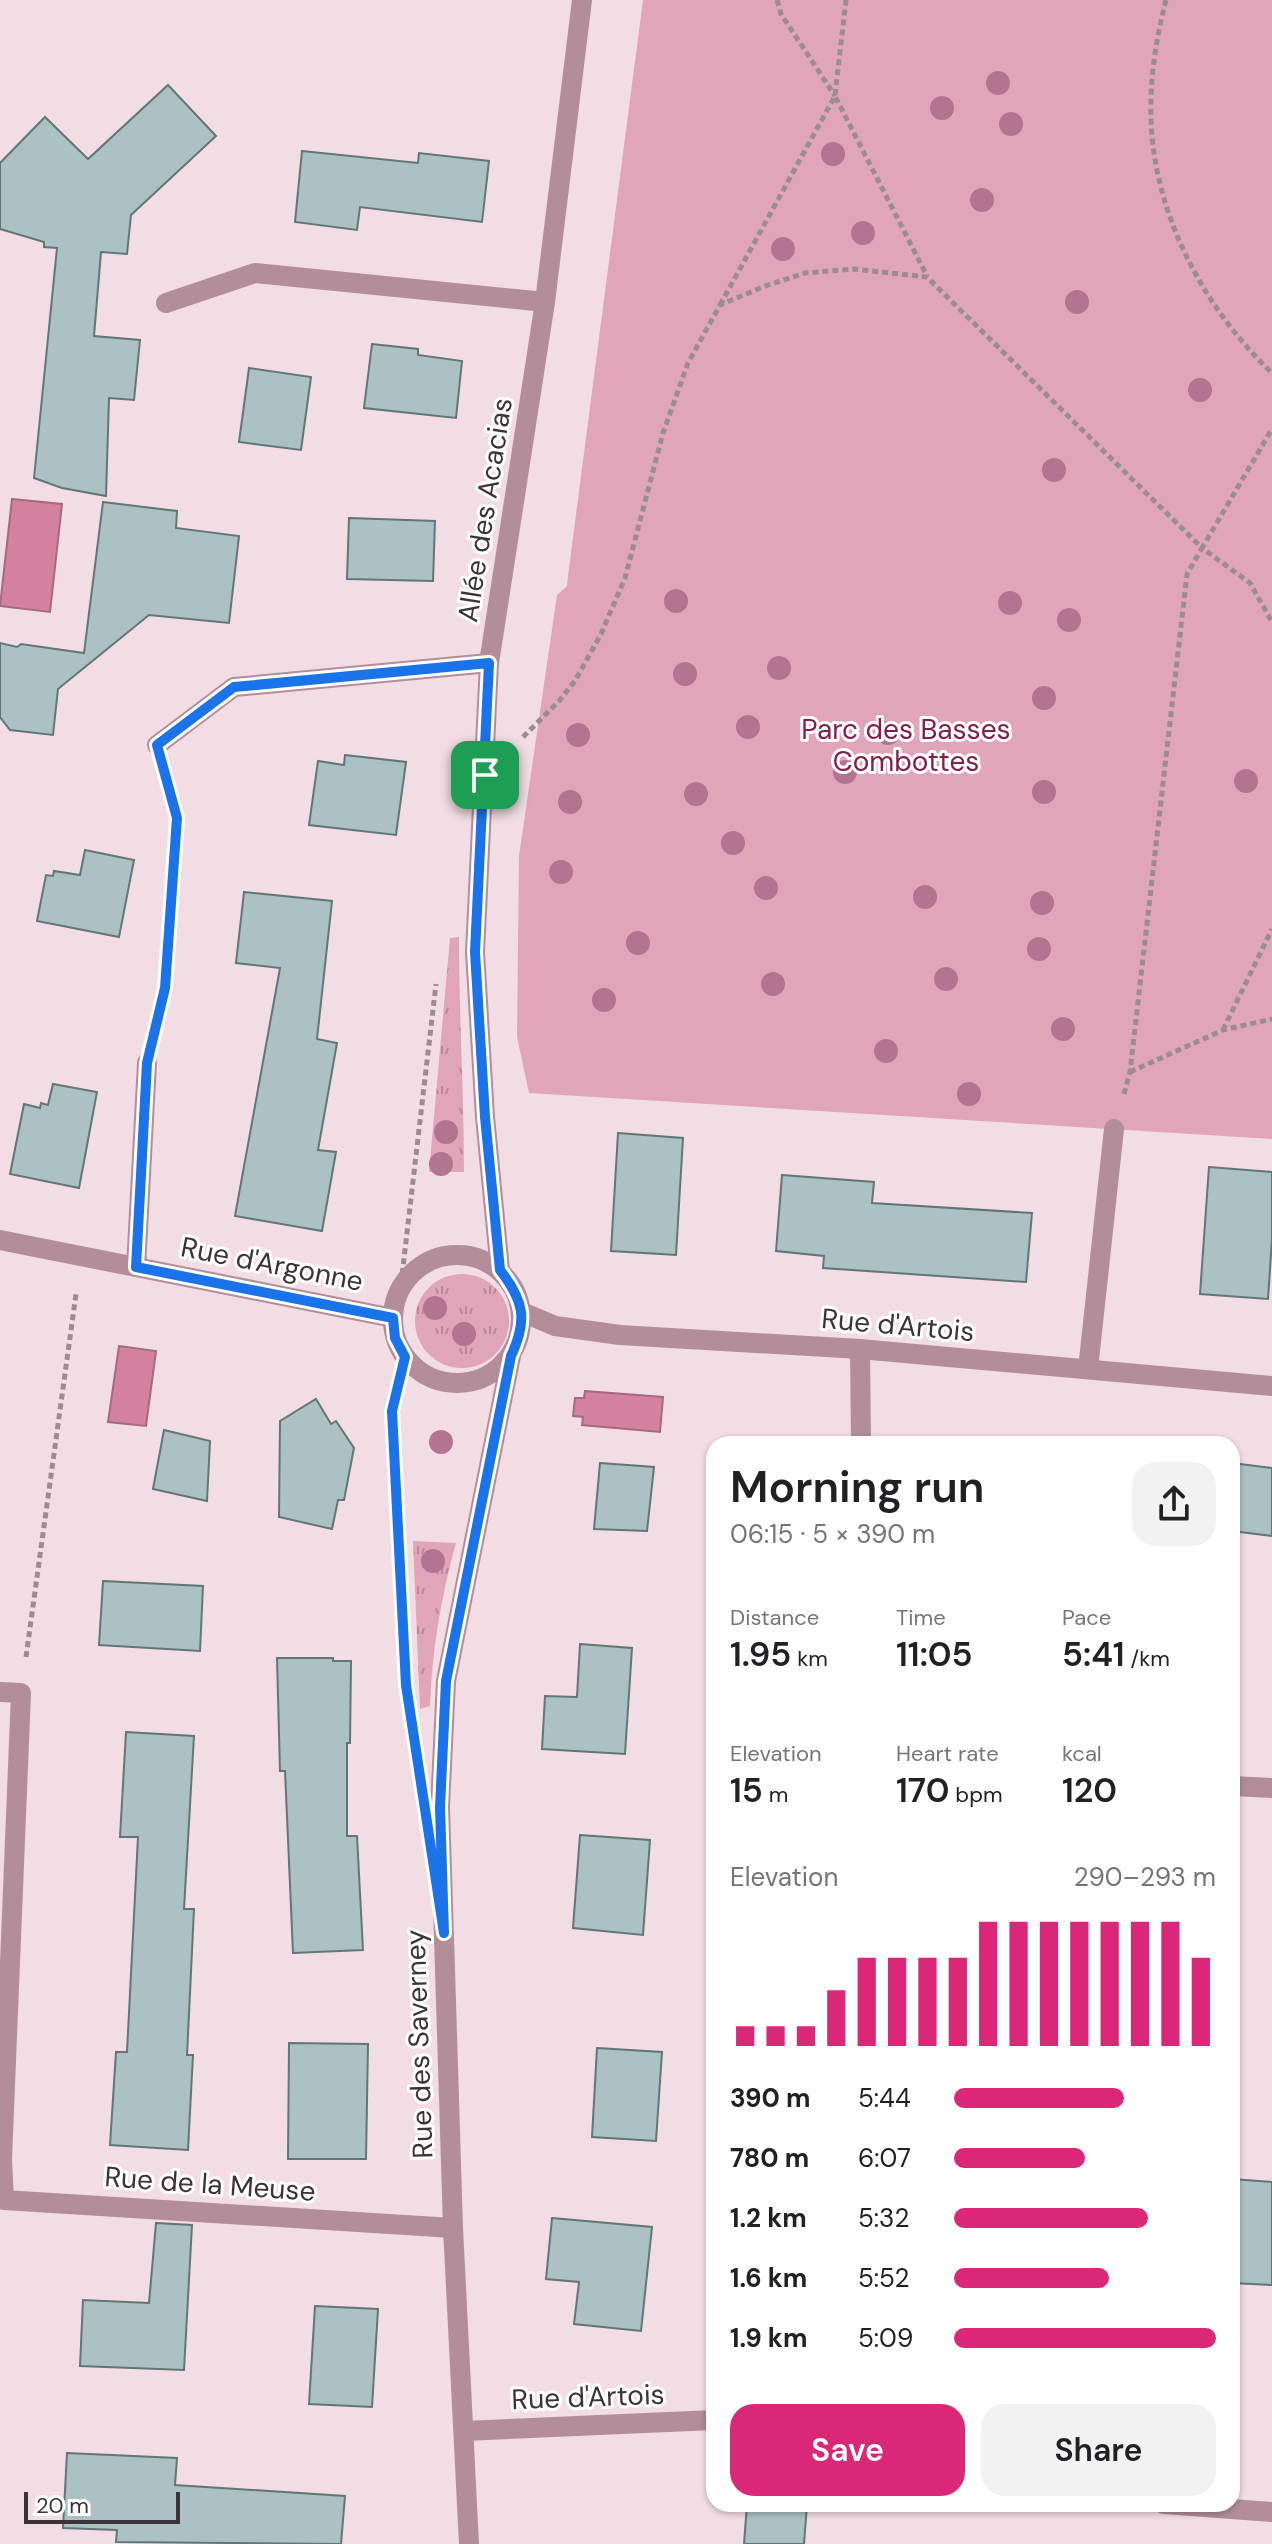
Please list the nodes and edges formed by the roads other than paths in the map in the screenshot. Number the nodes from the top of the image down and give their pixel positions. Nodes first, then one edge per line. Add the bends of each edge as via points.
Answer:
1 (582, 0) edge
2 (545, 302) junction
3 (166, 303) dead end
4 (489, 663) junction
5 (157, 745) road end
6 (147, 1063) road end
7 (1114, 1129) road end
8 (0, 1240) edge
9 (136, 1267) junction
10 (500, 1270) junction
11 (522, 1312) junction
12 (393, 1318) junction
13 (860, 1349) junction
14 (511, 1356) junction
15 (1088, 1369) junction
16 (1272, 1386) edge
17 (861, 1436) edge
18 (0, 1692) edge
19 (1240, 1786) edge
20 (1272, 1788) edge
21 (1, 2159) edge
22 (453, 2228) junction
23 (706, 2420) edge
24 (464, 2431) junction
25 (1240, 2510) edge
26 (1272, 2512) edge
27 (469, 2544) edge

1 - 2 street, Allée des Acacias
2 - 3 street via 255,273
2 - 4 street, Allée des Acacias
4 - 5 street via 234,687
4 - 10 street, Allée des Acacias via 475,952
6 - 9 street
7 - 15 street
8 - 9 street, Rue d'Argonne
9 - 12 street, Rue d'Argonne
10 - 11 street via 515,1289
10 - 12 street via 475,1257 445,1255 432,1260 409,1277
11 - 13 street, Rue d'Artois via 555,1326 620,1335
11 - 14 street
12 - 14 street via 405,1357 438,1381 478,1381
13 - 15 street, Rue d'Artois
13 - 17 street
14 - 22 street, Rue des Saverney via 446,1681 440,1807
15 - 16 street, Rue d'Artois
18 - 21 street, Rue de la Meuse via 21,1693
19 - 20 street
21 - 22 street, Rue de la Meuse via 4,2200
22 - 24 street, Rue des Saverney
23 - 24 street, Rue d'Artois
24 - 27 street, Rue des Saverney
25 - 26 street

